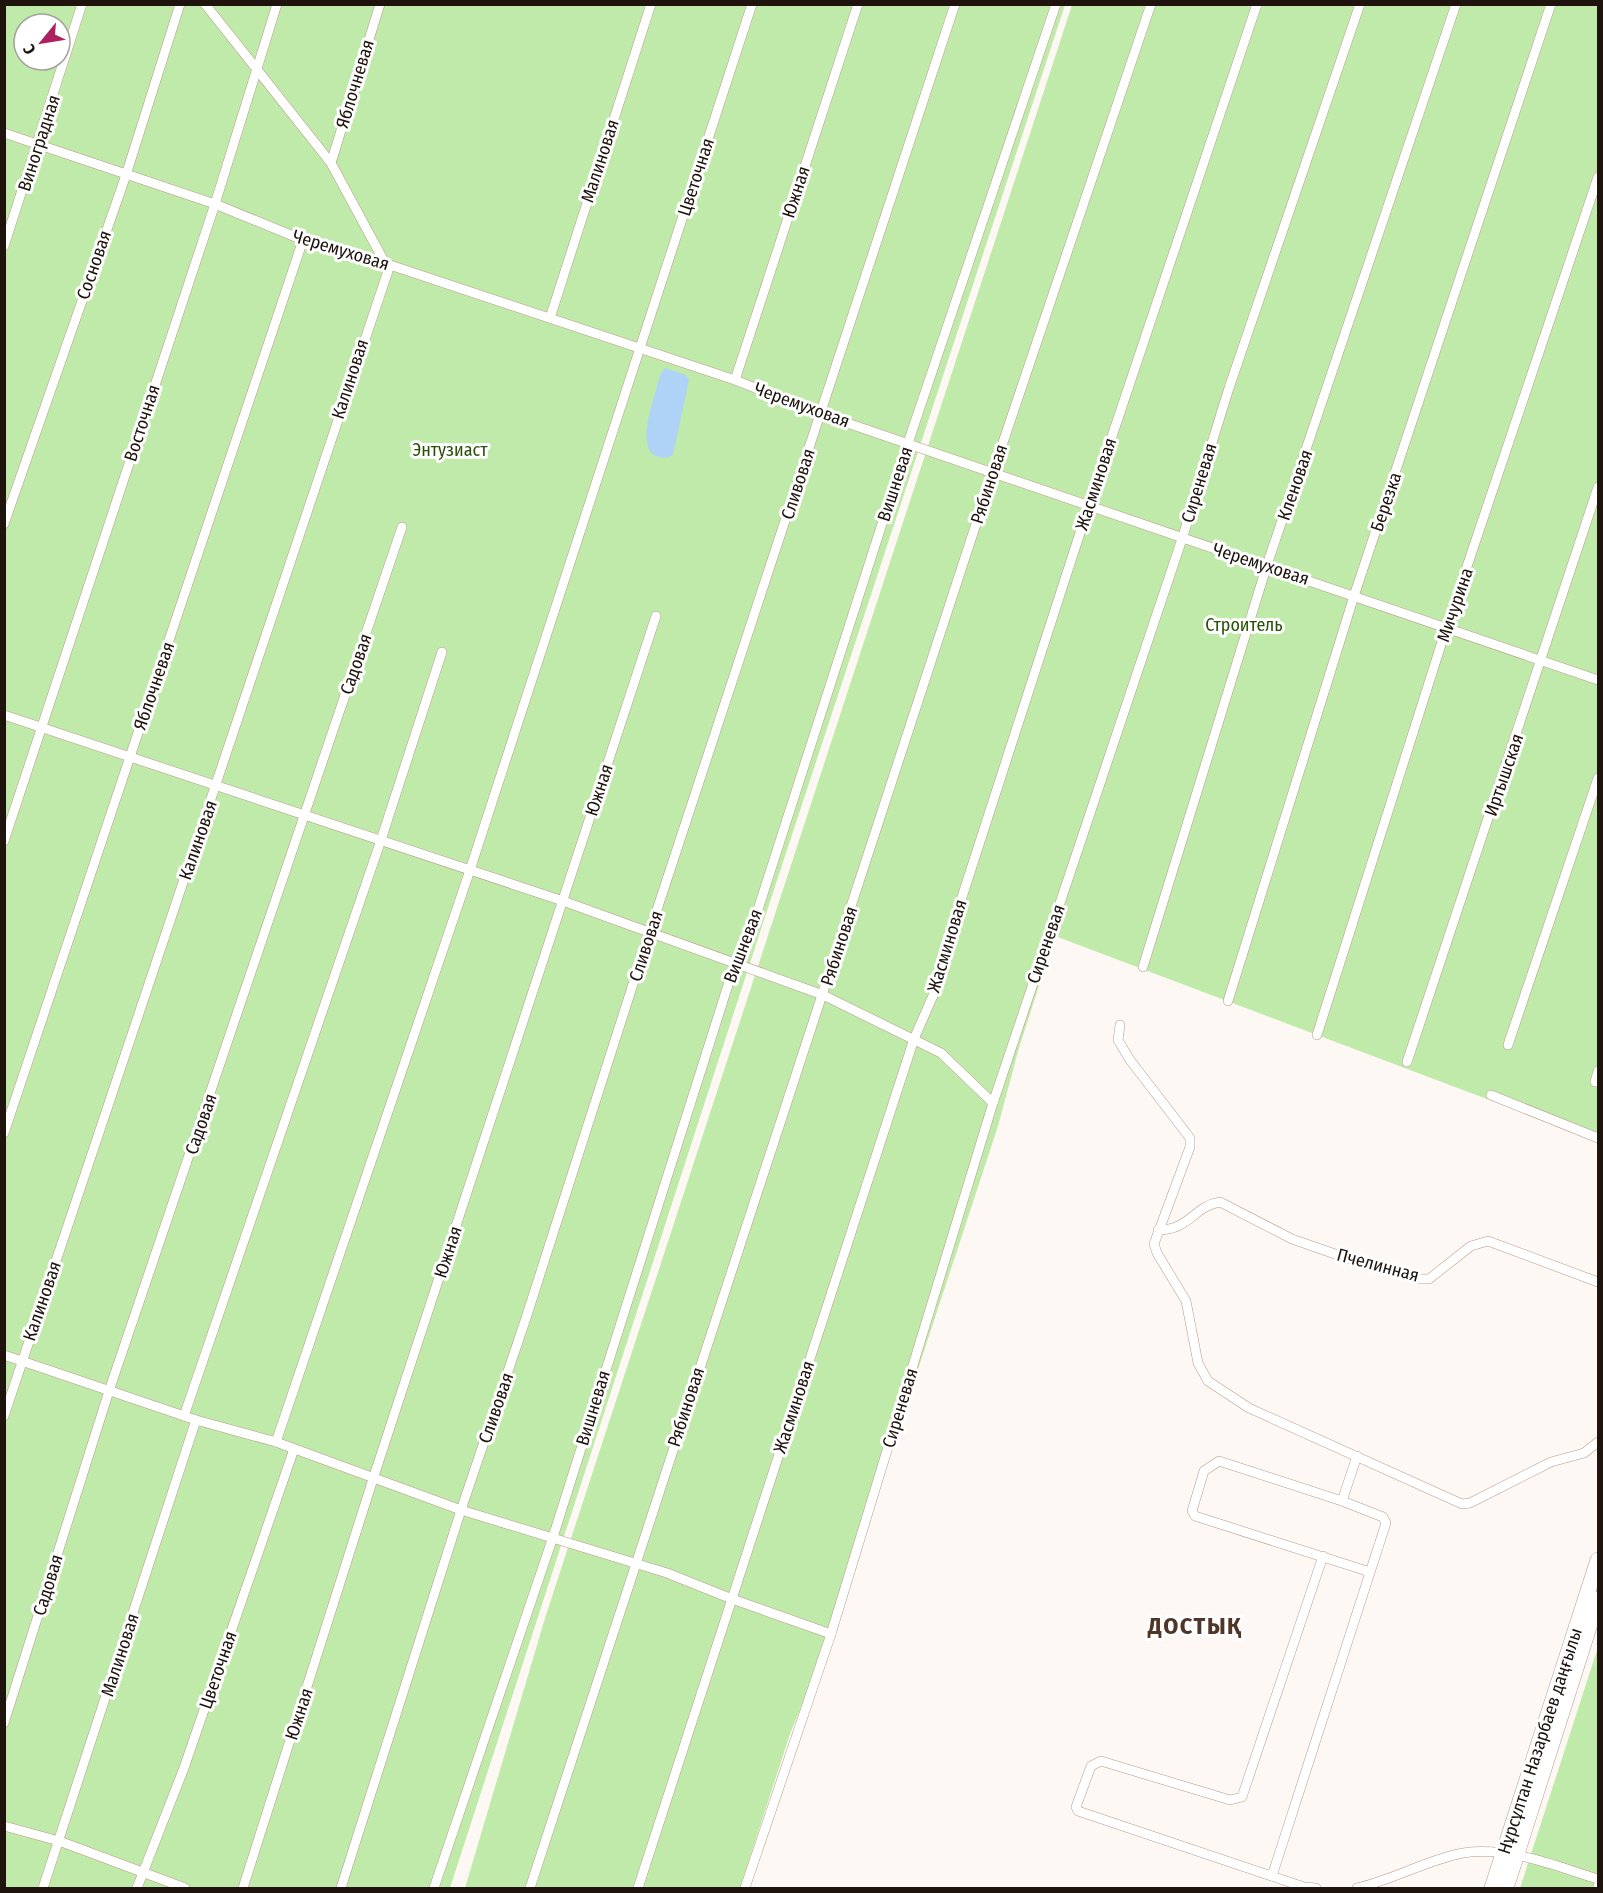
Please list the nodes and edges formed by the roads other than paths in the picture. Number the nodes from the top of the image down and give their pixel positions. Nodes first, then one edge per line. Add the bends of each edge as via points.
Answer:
1 (82, 4) edge
2 (180, 4) edge
3 (205, 4) edge
4 (277, 4) edge
5 (380, 4) edge
6 (651, 4) edge
7 (752, 4) edge
8 (858, 4) edge
9 (955, 4) edge
10 (1056, 4) edge
11 (1151, 4) edge
12 (1257, 4) edge
13 (1360, 4) edge
14 (1456, 4) edge
15 (1551, 4) edge
16 (256, 68) junction
17 (4, 133) edge
18 (39, 145) junction
19 (331, 163) junction
20 (126, 175) junction
21 (1599, 177) edge
22 (215, 204) junction
23 (303, 240) junction
24 (4, 246) edge
25 (388, 264) junction
26 (550, 318) junction
27 (639, 349) junction
28 (735, 380) junction
29 (821, 414) junction
30 (908, 443) junction
31 (993, 472) junction
32 (1599, 487) edge
33 (1089, 505) junction
34 (4, 524) edge
35 (402, 527) dead end
36 (1182, 539) junction
37 (1267, 565) junction
38 (1354, 596) junction
39 (656, 616) dead end
40 (1446, 629) junction
41 (442, 652) dead end
42 (1542, 661) junction
43 (1599, 680) edge
44 (4, 715) edge
45 (42, 727) junction
46 (129, 758) junction
47 (1599, 778) edge
48 (217, 785) junction
49 (305, 816) junction
50 (381, 840) junction
51 (4, 841) edge
52 (470, 870) junction
53 (563, 901) junction
54 (650, 931) junction
55 (735, 963) junction
56 (1143, 967) dead end
57 (823, 995) junction
58 (1228, 1001) dead end
59 (1120, 1025) dead end
60 (1317, 1035) dead end
61 (914, 1039) junction
62 (1508, 1045) dead end
63 (1407, 1062) dead end
64 (1599, 1071) edge
65 (1594, 1082) dead end
66 (1491, 1095) dead end
67 (993, 1103) junction
68 (4, 1133) edge
69 (1599, 1138) edge
70 (1158, 1230) junction
71 (1599, 1282) edge
72 (4, 1355) edge
73 (21, 1361) junction
74 (109, 1391) junction
75 (4, 1416) edge
76 (184, 1416) junction
77 (196, 1420) junction
78 (276, 1442) junction
79 (1599, 1442) edge
80 (294, 1449) junction
81 (1357, 1456) junction
82 (373, 1479) junction
83 (1342, 1501) junction
84 (461, 1509) junction
85 (553, 1537) junction
86 (1323, 1556) junction
87 (1599, 1560) edge
88 (635, 1562) junction
89 (1370, 1572) junction
90 (732, 1599) junction
91 (1599, 1599) edge
92 (831, 1634) junction
93 (4, 1723) edge
94 (4, 1826) edge
95 (59, 1841) junction
96 (1510, 1854) junction
97 (144, 1873) junction
98 (1272, 1876) junction
99 (1599, 1879) edge
100 (43, 1888) edge
101 (137, 1888) edge
102 (185, 1888) edge
103 (243, 1888) edge
104 (340, 1888) edge
105 (434, 1888) edge
106 (530, 1888) edge
107 (638, 1888) edge
108 (746, 1888) edge
109 (1316, 1888) edge
110 (1358, 1888) edge
111 (1492, 1888) edge
112 (1506, 1888) edge

1 - 18 street, Виноградная
2 - 20 street, Сосновая
3 - 16 street
4 - 16 street, Восточная
5 - 19 street, Яблочневая
6 - 26 street, Малиновая
7 - 27 street, Цветочная
8 - 28 street, Южная
9 - 29 street, Сливовая
10 - 30 street, Вишневая
11 - 31 street, Рябиновая
12 - 33 street, Жасминовая
13 - 36 street, Сиреневая via 1229,388
14 - 37 street, Кленовая
15 - 38 street, Березка
16 - 19 street
16 - 22 street, Восточная
17 - 18 street, Черемуховая
18 - 20 street, Черемуховая
18 - 24 street, Виноградная
19 - 25 street
20 - 22 street, Черемуховая
20 - 34 street, Сосновая
21 - 40 street, Мичурина
22 - 23 street, Черемуховая
22 - 45 street, Восточная
23 - 25 street, Черемуховая
23 - 46 street, Яблочневая
25 - 26 street, Черемуховая
25 - 48 street, Калиновая
26 - 27 street, Черемуховая
27 - 28 street, Черемуховая
27 - 52 street, Цветочная
28 - 29 street, Черемуховая
29 - 30 street, Черемуховая
29 - 54 street, Сливовая
30 - 31 street, Черемуховая
30 - 55 street, Вишневая via 753,925
31 - 33 street, Черемуховая
31 - 57 street, Рябиновая
32 - 42 street, Иртышская
33 - 36 street, Черемуховая
33 - 61 street, Жасминовая via 951,931 942,975
35 - 49 street, Садовая
36 - 37 street, Черемуховая
36 - 67 street, Сиреневая
37 - 38 street, Черемуховая
37 - 56 street, Кленовая
38 - 40 street, Черемуховая
38 - 58 street, Березка
39 - 53 street, Южная
40 - 42 street, Черемуховая
40 - 60 street, Мичурина
41 - 50 street
42 - 43 street, Черемуховая
42 - 63 street, Иртышская
44 - 45 street
45 - 46 street
45 - 51 street, Восточная
46 - 48 street
46 - 68 street, Яблочневая
47 - 62 street
48 - 49 street
48 - 73 street, Калиновая
49 - 50 street
49 - 74 street, Садовая
50 - 52 street
50 - 76 street
52 - 53 street
52 - 78 street, Цветочная
53 - 54 street
53 - 82 street, Южная
54 - 55 street
54 - 84 street, Сливовая via 530,1308
55 - 57 street
55 - 85 street, Вишневая
57 - 61 street
57 - 88 street, Рябиновая
59 - 70 street via 1118,1040 1130,1060 1190,1138
61 - 67 street via 941,1053
61 - 90 street, Жасминовая
64 - 65 street
66 - 69 street
67 - 92 street, Сиреневая
70 - 71 street, Пчелинная via 1178,1228 1210,1203 1221,1202 1292,1239 1416,1279 1429,1279 1471,1246 1488,1241
70 - 81 street via 1156,1253 1186,1301 1198,1363 1208,1381 1249,1408
72 - 73 street
73 - 74 street
73 - 75 street, Калиновая
74 - 76 street
74 - 93 street, Садовая
76 - 77 street
77 - 78 street
77 - 95 street, Малиновая
78 - 80 street
79 - 81 street via 1584,1453 1551,1462 1462,1504
80 - 82 street
80 - 97 street, Цветочная
81 - 83 street
82 - 84 street
82 - 103 street, Южная
83 - 86 street via 1219,1461 1204,1471 1192,1511 1195,1516
83 - 89 street via 1383,1517 1386,1523
84 - 85 street
84 - 104 street, Сливовая
85 - 88 street
85 - 105 street, Вишневая
86 - 89 street
86 - 98 street via 1242,1797 1230,1800 1101,1761 1091,1767 1076,1807 1078,1811
87 - 96 main road, Нұрсұлтан Назарбаев даңғылы
88 - 90 street
88 - 106 street, Рябиновая
89 - 98 street
90 - 92 street
90 - 107 street, Жасминовая
91 - 96 main road, Нұрсұлтан Назарбаев даңғылы
92 - 108 street, Сиреневая
94 - 95 street
95 - 97 street
95 - 100 street, Малиновая
96 - 99 street
96 - 110 street via 1462,1853
96 - 111 main road, Нұрсұлтан Назарбаев даңғылы
96 - 112 main road, Нұрсұлтан Назарбаев даңғылы
97 - 101 street, Цветочная
97 - 102 street
98 - 109 street

